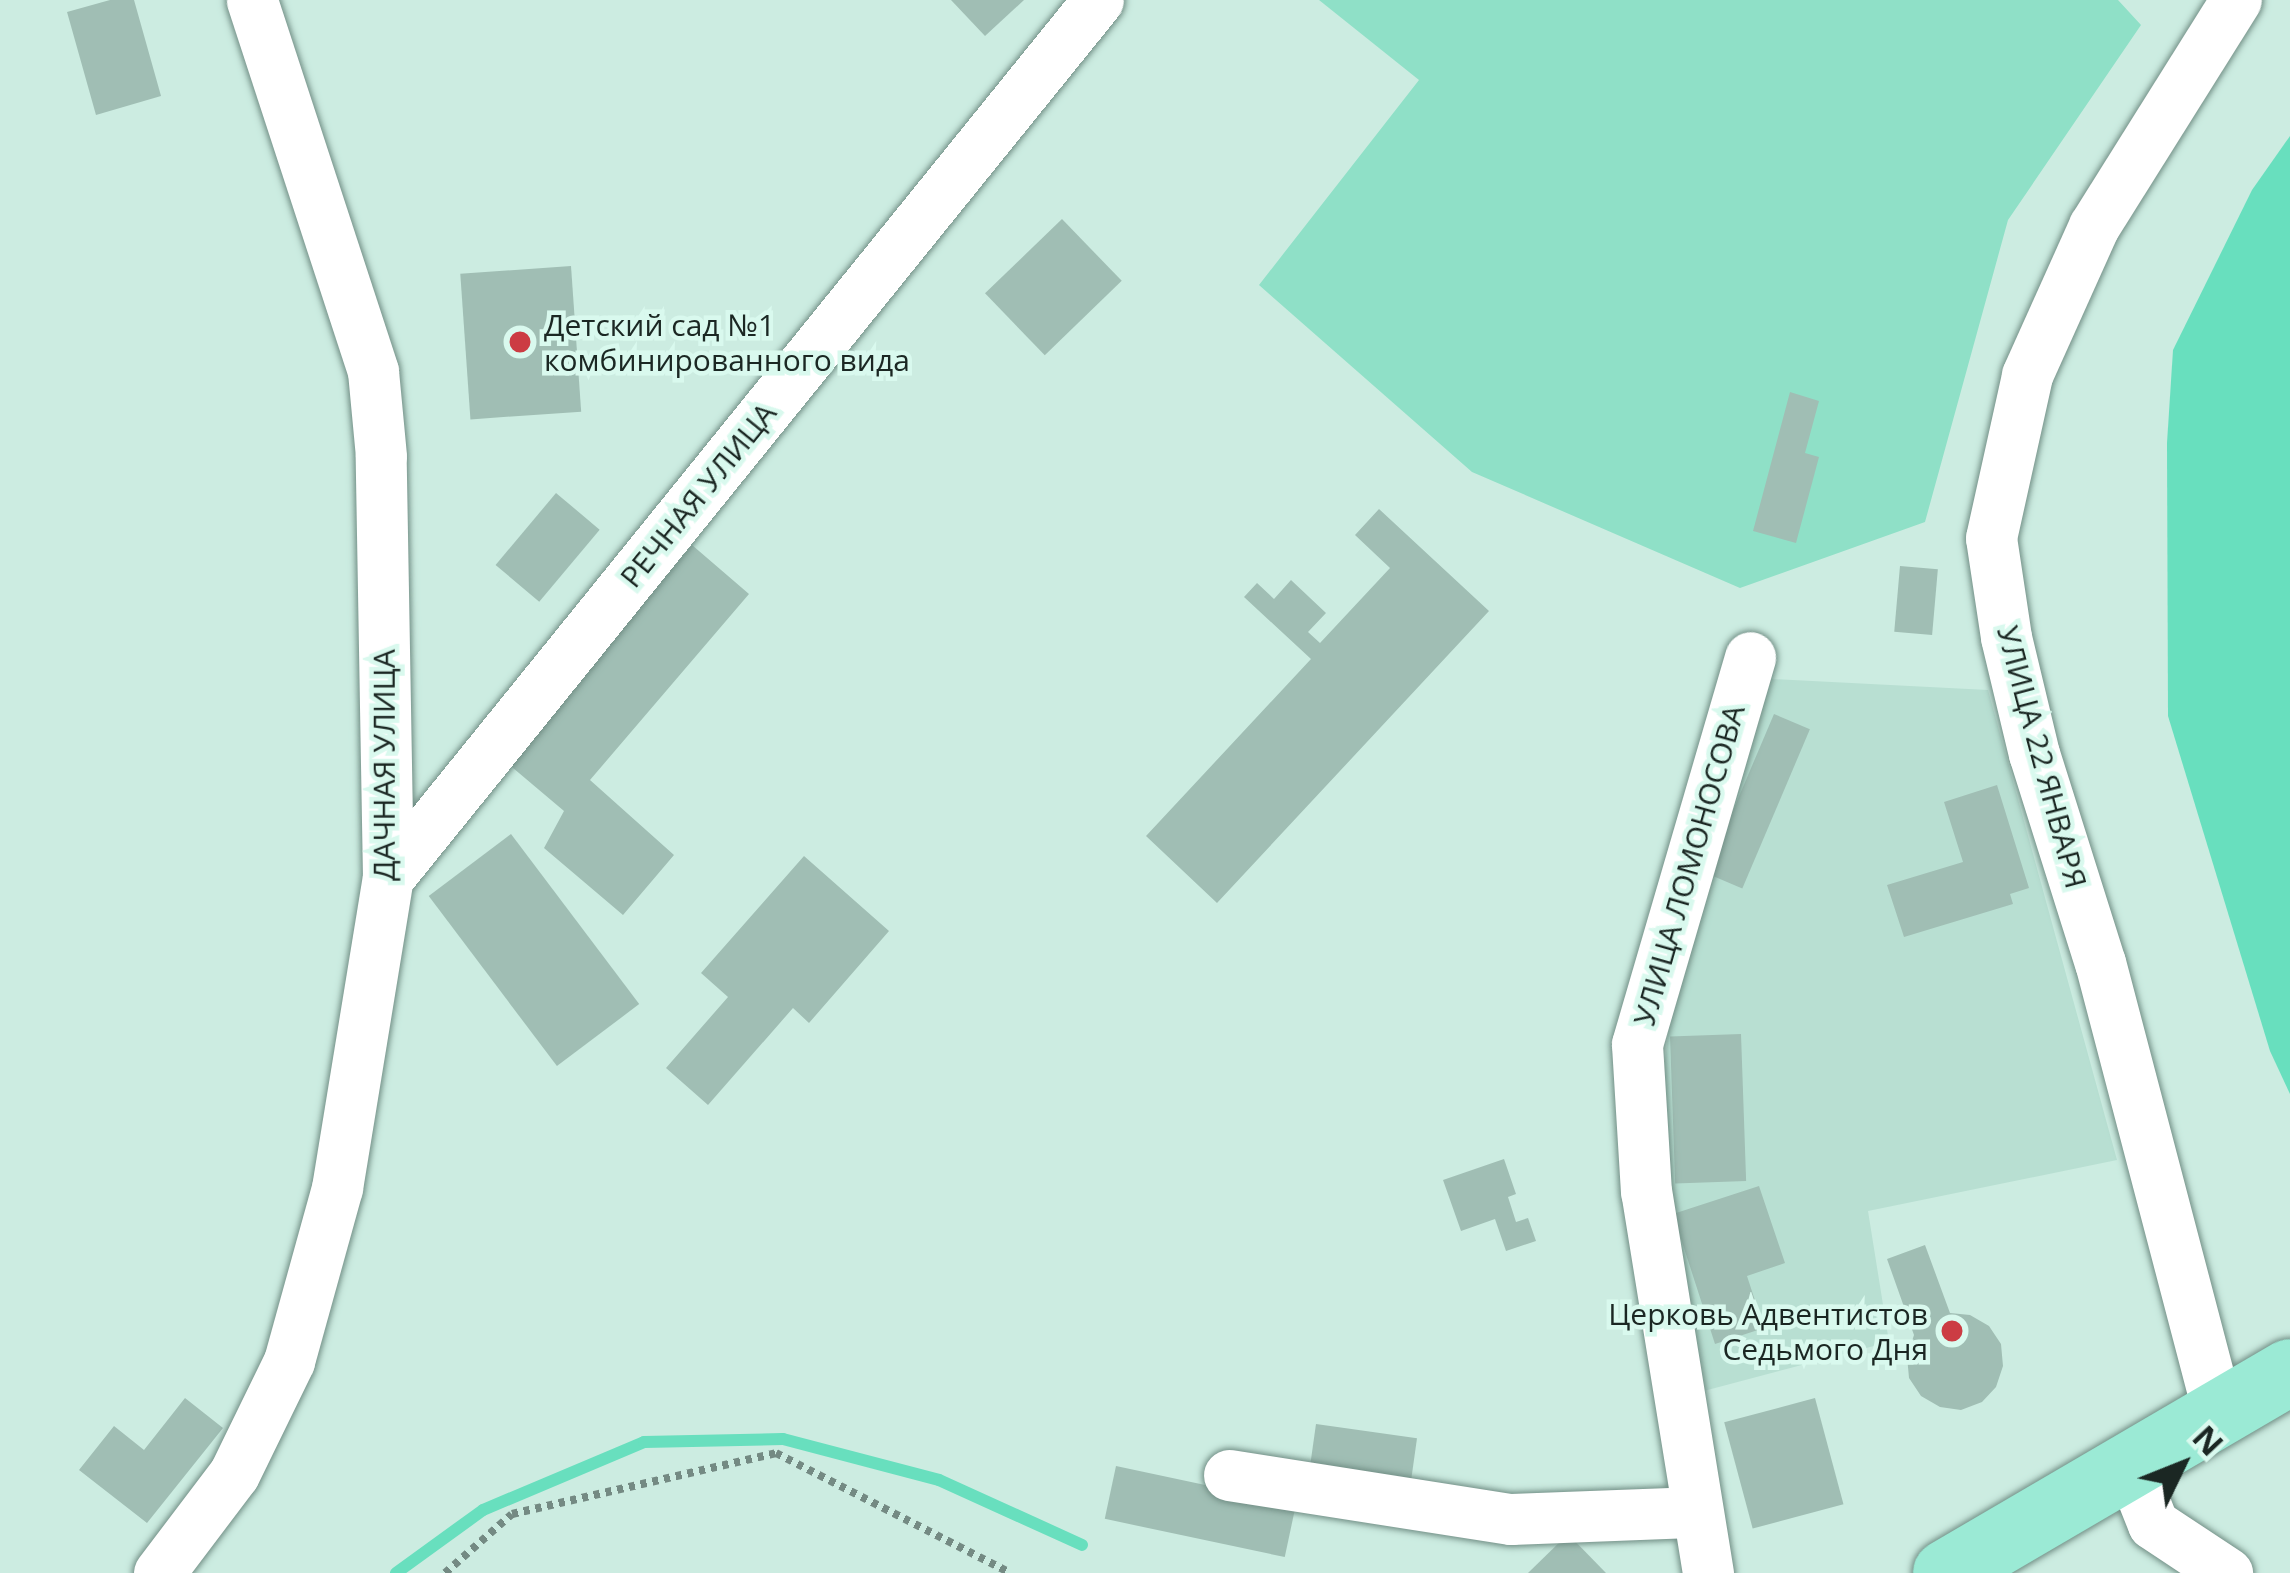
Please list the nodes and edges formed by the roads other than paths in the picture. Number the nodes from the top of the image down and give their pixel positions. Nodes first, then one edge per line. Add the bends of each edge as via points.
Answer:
1 (252, 0) edge
2 (1098, 0) edge
3 (2236, 0) edge
4 (1750, 657) dead end
5 (388, 878) junction
6 (2290, 1372) edge
7 (2218, 1412) junction
8 (2130, 1466) junction
9 (1229, 1474) dead end
10 (1697, 1512) junction
11 (159, 1573) edge
12 (1708, 1573) edge
13 (1946, 1573) edge
14 (2227, 1573) edge

1 - 5 street, ДАЧНАЯ УЛИЦА via 373,371
2 - 5 street, РЕЧНАЯ УЛИЦА
3 - 7 street, УЛИЦА 22 ЯНВАРЯ via 2094,226 2027,375 1991,538 2034,754 2100,963
4 - 10 street, УЛИЦА ЛОМОНОСОВА via 1637,1044 1646,1192
5 - 11 street, ДАЧНАЯ УЛИЦА via 337,1188 289,1361 234,1474
6 - 7 main road
7 - 8 main road
8 - 13 main road
8 - 14 street via 2153,1524
9 - 10 street via 1511,1519
10 - 12 street, УЛИЦА ЛОМОНОСОВА

